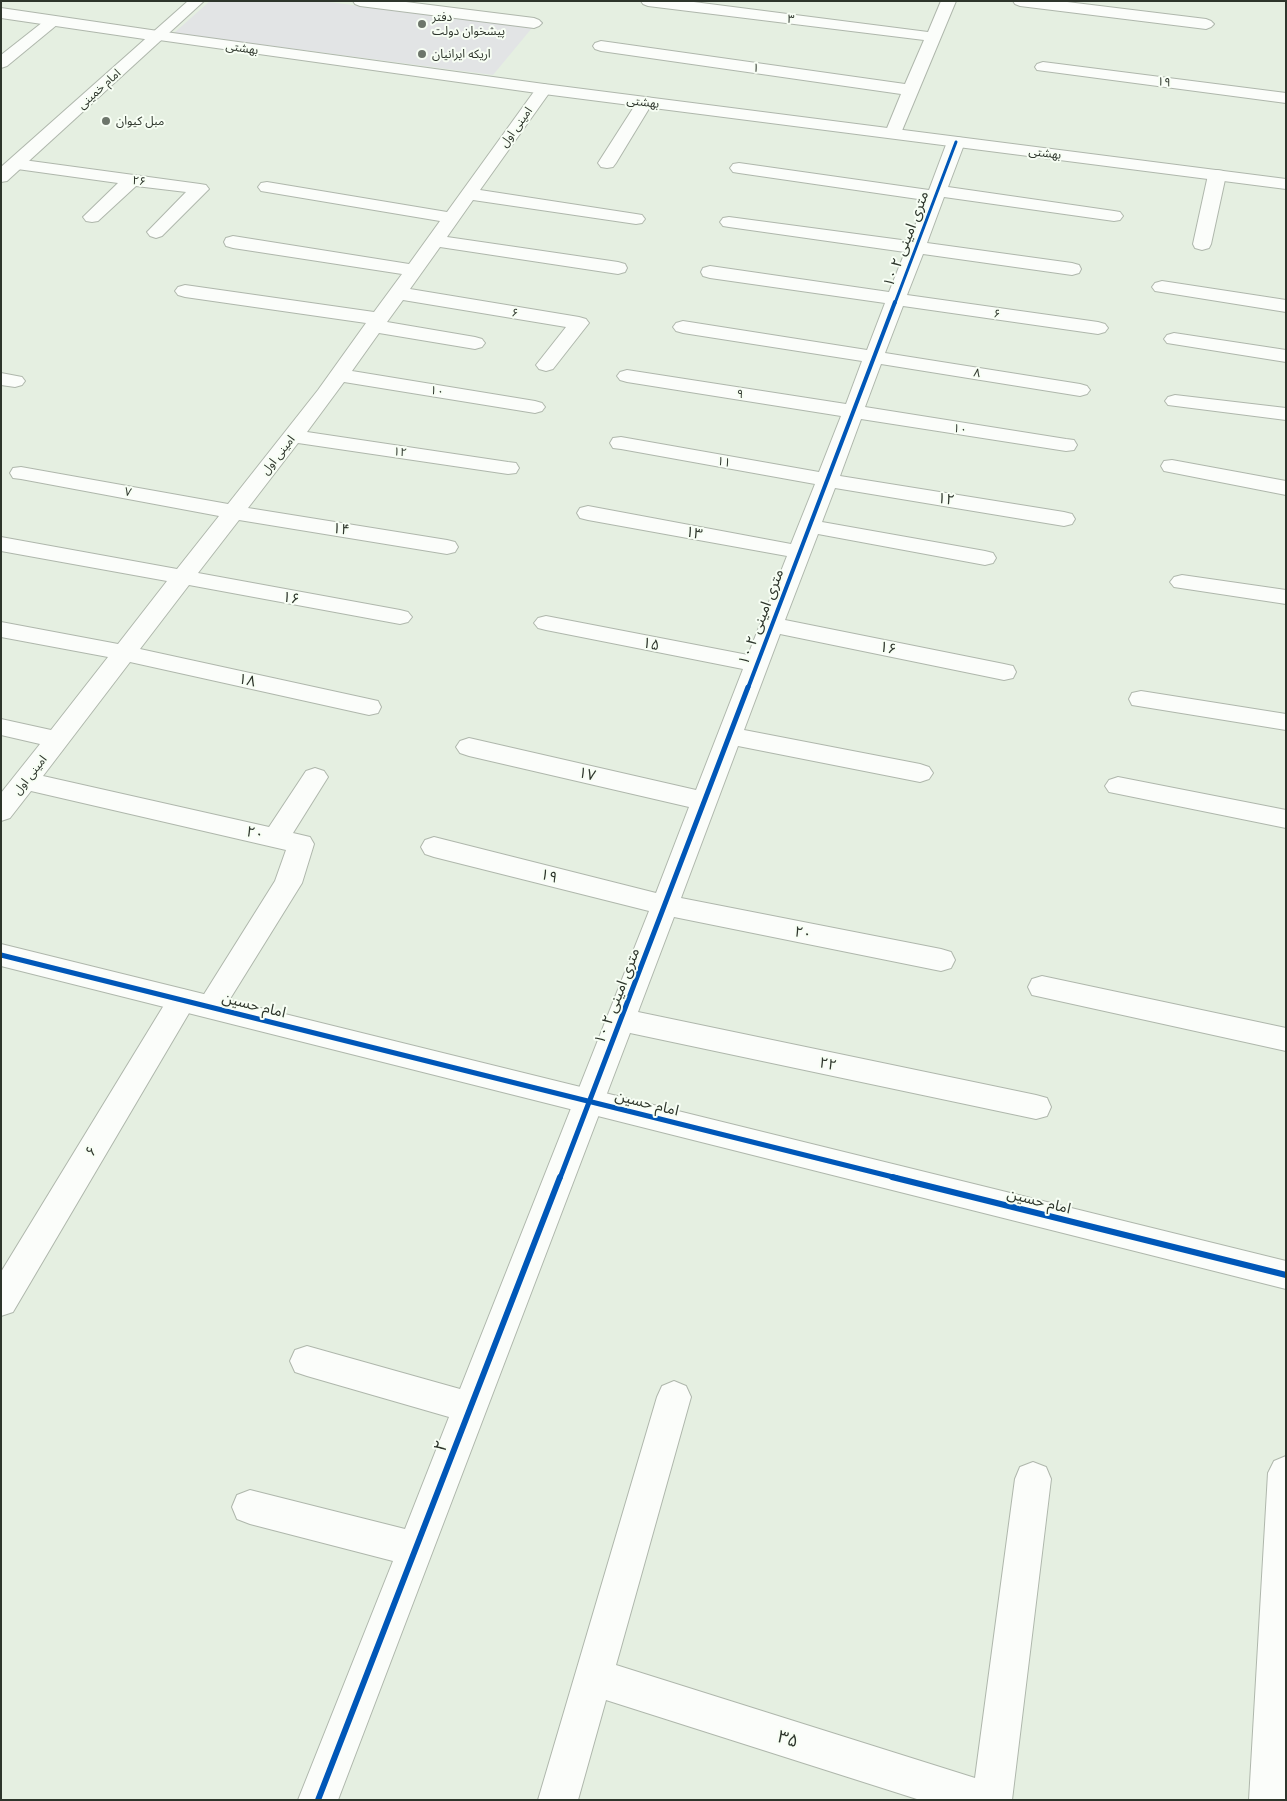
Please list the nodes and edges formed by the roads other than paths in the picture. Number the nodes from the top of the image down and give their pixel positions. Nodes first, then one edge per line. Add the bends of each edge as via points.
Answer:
1 (197, 1) edge
2 (360, 1) edge
3 (648, 1) edge
4 (949, 1) edge
5 (1020, 1) edge
6 (1, 13) edge
7 (53, 21) junction
8 (534, 23) dead end
9 (1206, 24) dead end
10 (158, 36) junction
11 (934, 37) junction
12 (601, 46) dead end
13 (1, 62) edge
14 (1042, 67) dead end
15 (544, 89) junction
16 (911, 90) junction
17 (1286, 98) edge
18 (645, 102) junction
19 (893, 133) junction
20 (956, 142) junction
21 (607, 163) dead end
22 (16, 164) junction
23 (739, 168) dead end
24 (1217, 175) junction
25 (1, 177) edge
26 (132, 180) junction
27 (1286, 184) edge
28 (267, 187) dead end
29 (469, 194) junction
30 (936, 194) junction
31 (1114, 216) dead end
32 (92, 218) dead end
33 (452, 218) junction
34 (636, 219) dead end
35 (729, 222) dead end
36 (156, 232) dead end
37 (435, 241) junction
38 (233, 242) dead end
39 (1202, 244) dead end
40 (916, 248) junction
41 (618, 268) dead end
42 (1072, 269) dead end
43 (414, 270) junction
44 (710, 272) dead end
45 (1162, 287) dead end
46 (185, 291) dead end
47 (398, 293) junction
48 (896, 299) junction
49 (1286, 306) edge
50 (377, 322) junction
51 (683, 327) dead end
52 (1098, 328) dead end
53 (1174, 339) dead end
54 (475, 343) dead end
55 (874, 356) junction
56 (1286, 356) edge
57 (546, 365) dead end
58 (339, 375) junction
59 (627, 376) dead end
60 (1080, 390) dead end
61 (1175, 402) dead end
62 (535, 407) dead end
63 (853, 412) junction
64 (1286, 414) edge
65 (293, 436) junction
66 (621, 443) dead end
67 (1066, 445) dead end
68 (1172, 466) dead end
69 (508, 468) dead end
70 (21, 473) dead end
71 (827, 480) junction
72 (1286, 488) edge
73 (234, 512) junction
74 (588, 513) dead end
75 (1064, 519) dead end
76 (809, 526) junction
77 (1, 544) edge
78 (447, 547) dead end
79 (800, 552) junction
80 (985, 558) dead end
81 (183, 578) junction
82 (1182, 582) dead end
83 (1286, 597) edge
84 (400, 617) dead end
85 (546, 624) dead end
86 (772, 624) junction
87 (1, 629) edge
88 (125, 653) junction
89 (757, 664) junction
90 (1004, 672) dead end
91 (1141, 699) dead end
92 (369, 707) dead end
93 (1286, 722) edge
94 (1, 727) edge
95 (729, 736) junction
96 (58, 740) junction
97 (469, 747) dead end
98 (920, 773) dead end
99 (315, 777) dead end
100 (25, 781) junction
101 (1118, 786) dead end
102 (704, 800) junction
103 (1, 812) edge
104 (1286, 819) edge
105 (276, 838) junction
106 (434, 847) dead end
107 (665, 905) junction
108 (1, 955) edge
109 (942, 960) dead end
110 (1042, 987) dead end
111 (196, 1003) junction
112 (621, 1020) junction
113 (1286, 1040) edge
114 (590, 1102) junction
115 (1036, 1107) dead end
116 (1286, 1275) edge
117 (1, 1302) edge
118 (308, 1361) dead end
119 (674, 1397) dead end
120 (470, 1408) junction
121 (1286, 1473) edge
122 (1033, 1479) dead end
123 (250, 1507) dead end
124 (416, 1549) junction
125 (593, 1677) junction
126 (318, 1800) edge
127 (558, 1800) edge
128 (983, 1800) edge
129 (992, 1800) edge
130 (1268, 1800) edge

1 - 10 street, امام خمینی
2 - 8 street
3 - 11 street, ۳
4 - 11 street
5 - 9 street
6 - 7 street, بهشتی
7 - 10 street, بهشتی
7 - 13 street
10 - 15 street, بهشتی
10 - 22 street, امام خمینی
11 - 16 street
12 - 16 street, ۱
14 - 17 street, ۱۹
15 - 18 street, بهشتی
15 - 29 street, امینی اول
16 - 19 street
18 - 19 street, بهشتی
18 - 21 street
19 - 20 street, بهشتی
20 - 24 street, بهشتی
20 - 30 street, ۱۰ متری امینی ۲
22 - 25 street, امام خمینی
22 - 26 street, ۲۶
23 - 30 street
24 - 27 street, بهشتی
24 - 39 street
26 - 32 street
26 - 36 street, ۲۶ via 200,189
28 - 33 street
29 - 33 street, امینی اول
29 - 34 street
30 - 31 street
30 - 40 street, ۱۰ متری امینی ۲
33 - 37 street, امینی اول
35 - 40 street
37 - 41 street
37 - 43 street, امینی اول
38 - 43 street
40 - 42 street
40 - 48 street, ۱۰ متری امینی ۲
43 - 47 street, امینی اول
44 - 48 street, ۶
45 - 49 street
46 - 50 street
47 - 50 street, امینی اول
47 - 57 street, ۶ via 579,324
48 - 52 street, ۶
48 - 55 street, ۱۰ متری امینی ۲
50 - 54 street
50 - 58 street, امینی اول
51 - 55 street
53 - 56 street
55 - 60 street, ۸
55 - 63 street, ۱۰ متری امینی ۲
58 - 62 street, ۱۰
58 - 65 street, امینی اول
59 - 63 street, ۹
61 - 64 street
63 - 67 street, ۱۰
63 - 71 street, ۱۰ متری امینی ۲
65 - 69 street, ۱۲
65 - 73 street, امینی اول
66 - 71 street, ۱۱
68 - 72 street
70 - 73 street, ۷
71 - 75 street, ۱۲
71 - 76 street, ۱۰ متری امینی ۲
73 - 78 street, ۱۴
73 - 81 street, امینی اول
74 - 79 street, ۱۳
76 - 79 street, ۱۰ متری امینی ۲
76 - 80 street
77 - 81 street
79 - 86 street, ۱۰ متری امینی ۲
81 - 84 street, ۱۶
81 - 88 street, امینی اول
82 - 83 street
85 - 89 street, ۱۵
86 - 89 street, ۱۰ متری امینی ۲
86 - 90 street, ۱۶
87 - 88 street
88 - 92 street, ۱۸
88 - 96 street, امینی اول
89 - 95 street, ۱۰ متری امینی ۲
91 - 93 street
94 - 96 street
95 - 98 street
95 - 102 street, ۱۰ متری امینی ۲
96 - 100 street, امینی اول
97 - 102 street, ۱۷
99 - 105 street
100 - 103 street, امینی اول
100 - 105 street, ۲۰
101 - 104 street
102 - 107 street, ۱۰ متری امینی ۲
105 - 111 street, ۲۰ via 301,844 288,883
106 - 107 street, ۱۹
107 - 109 street, ۲۰
107 - 112 street, ۱۰ متری امینی ۲
108 - 111 street, امام حسین
110 - 113 street
111 - 114 street, امام حسین
111 - 117 street, ۶
112 - 114 street, ۱۰ متری امینی ۲
112 - 115 street, ۲۲
114 - 116 street, امام حسین
114 - 120 street, ۲
118 - 120 street
119 - 125 street
120 - 124 street, ۲
121 - 130 street
122 - 129 street
123 - 124 street
124 - 126 street, ۲
125 - 127 street
125 - 128 street, ۳۵

